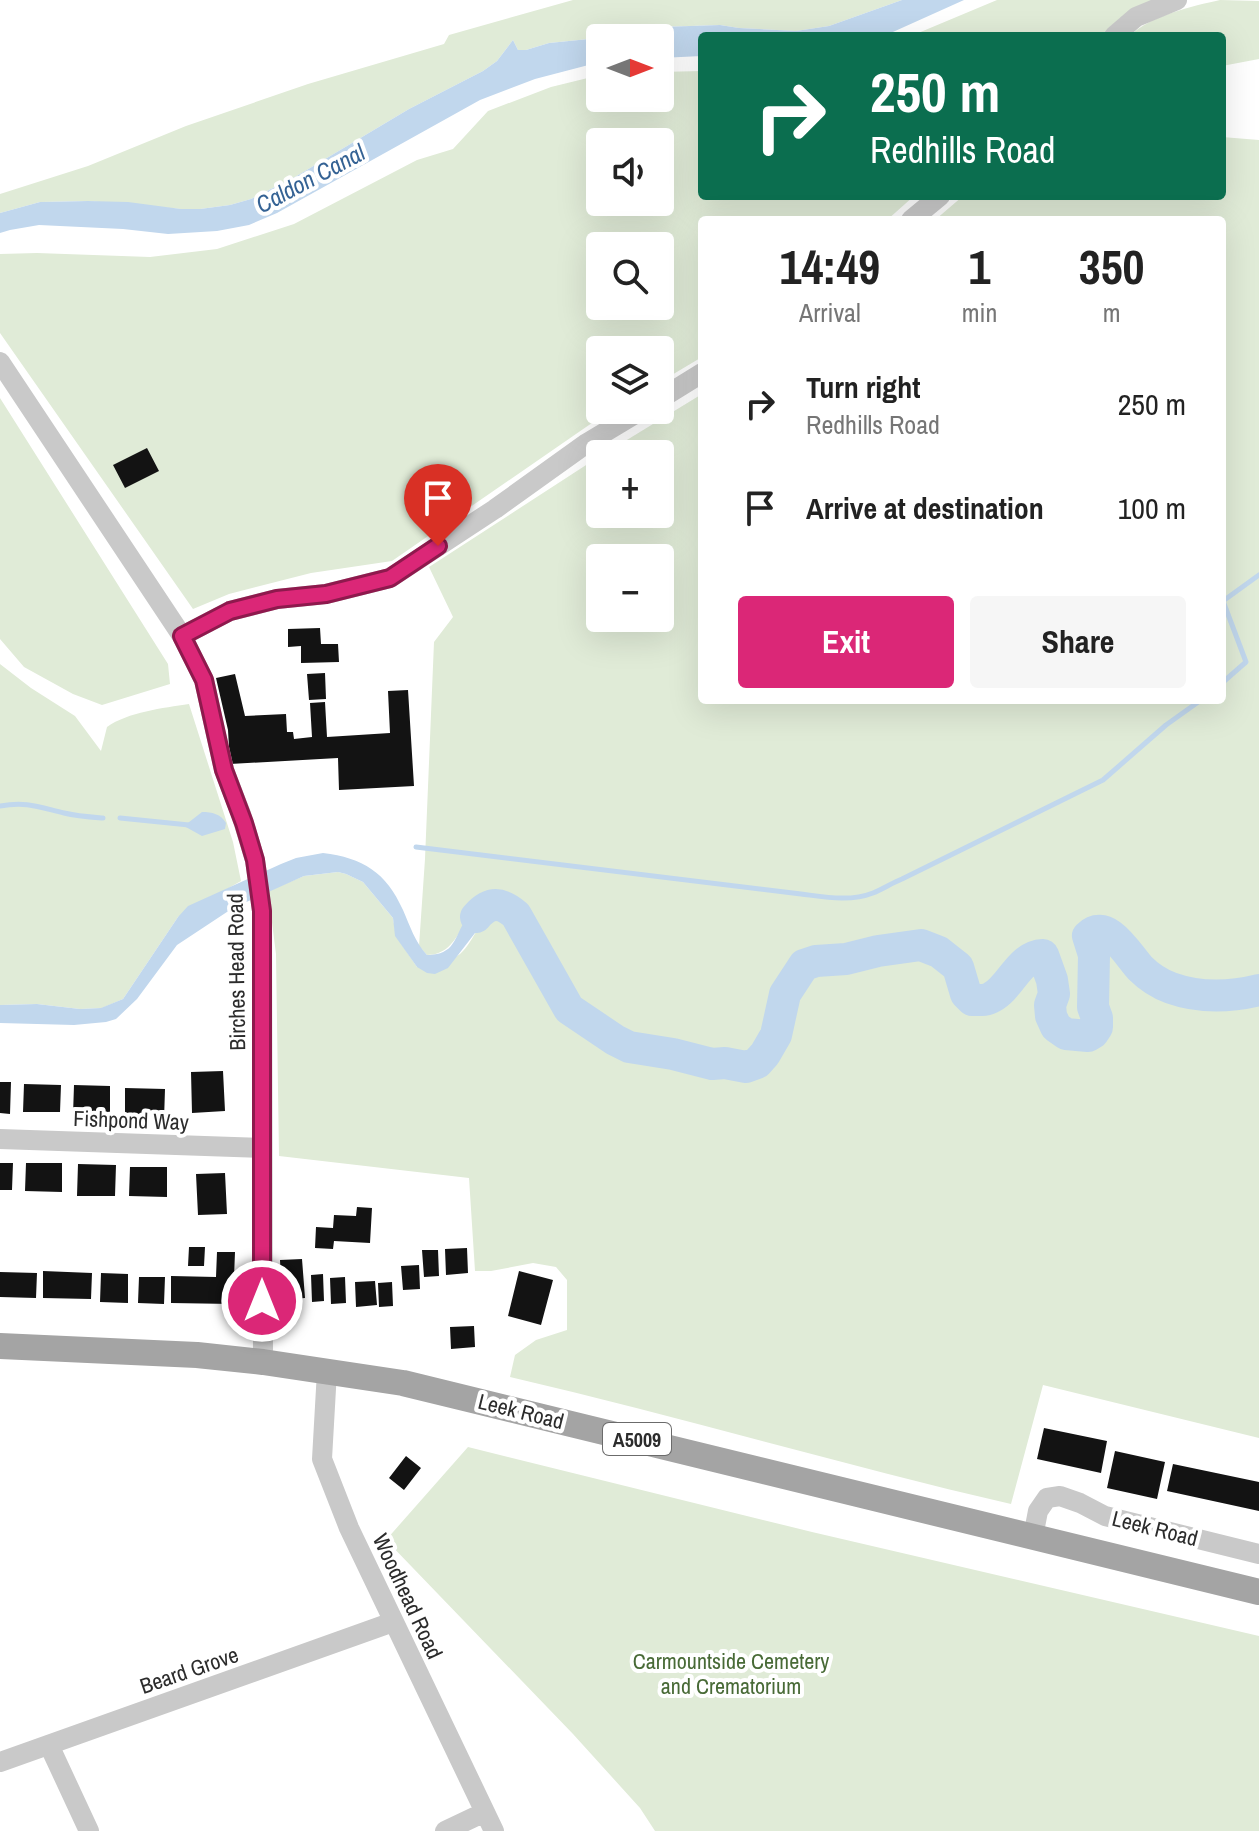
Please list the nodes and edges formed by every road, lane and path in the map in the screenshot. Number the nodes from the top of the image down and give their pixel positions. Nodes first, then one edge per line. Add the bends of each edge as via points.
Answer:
1 (1177, 0) edge
2 (1119, 32) edge
3 (935, 200) edge
4 (916, 216) edge
5 (0, 362) edge
6 (698, 375) edge
7 (674, 390) edge
8 (619, 424) edge
9 (182, 636) junction
10 (0, 1139) edge
11 (261, 1148) junction
12 (0, 1346) edge
13 (263, 1362) junction
14 (327, 1371) junction
15 (1033, 1537) junction
16 (1259, 1554) edge
17 (1259, 1592) edge
18 (393, 1622) junction
19 (49, 1745) junction
20 (0, 1762) edge
21 (490, 1822) edge
22 (89, 1831) edge
23 (445, 1831) edge

1 - 2 street via 1136,17
3 - 4 street
5 - 9 street, Birches Head Road
6 - 7 street
8 - 9 street via 390,578 230,611
9 - 11 street, Birches Head Road via 204,680 224,770 255,860 262,911
10 - 11 street, Fishpond Way
11 - 13 street, Birches Head Road
12 - 13 main road, Leek Road / A5009
13 - 14 main road, Leek Road / A5009
14 - 15 main road, Leek Road / A5009 via 459,1396
14 - 18 street, Woodhead Road via 322,1459
15 - 16 street, Leek Road via 1038,1511 1047,1498 1060,1496 1105,1516
15 - 17 main road, Leek Road / A5009
18 - 19 street, Beard Grove
18 - 21 street, Woodhead Road
19 - 20 street, Beard Grove
19 - 22 street
21 - 23 street

